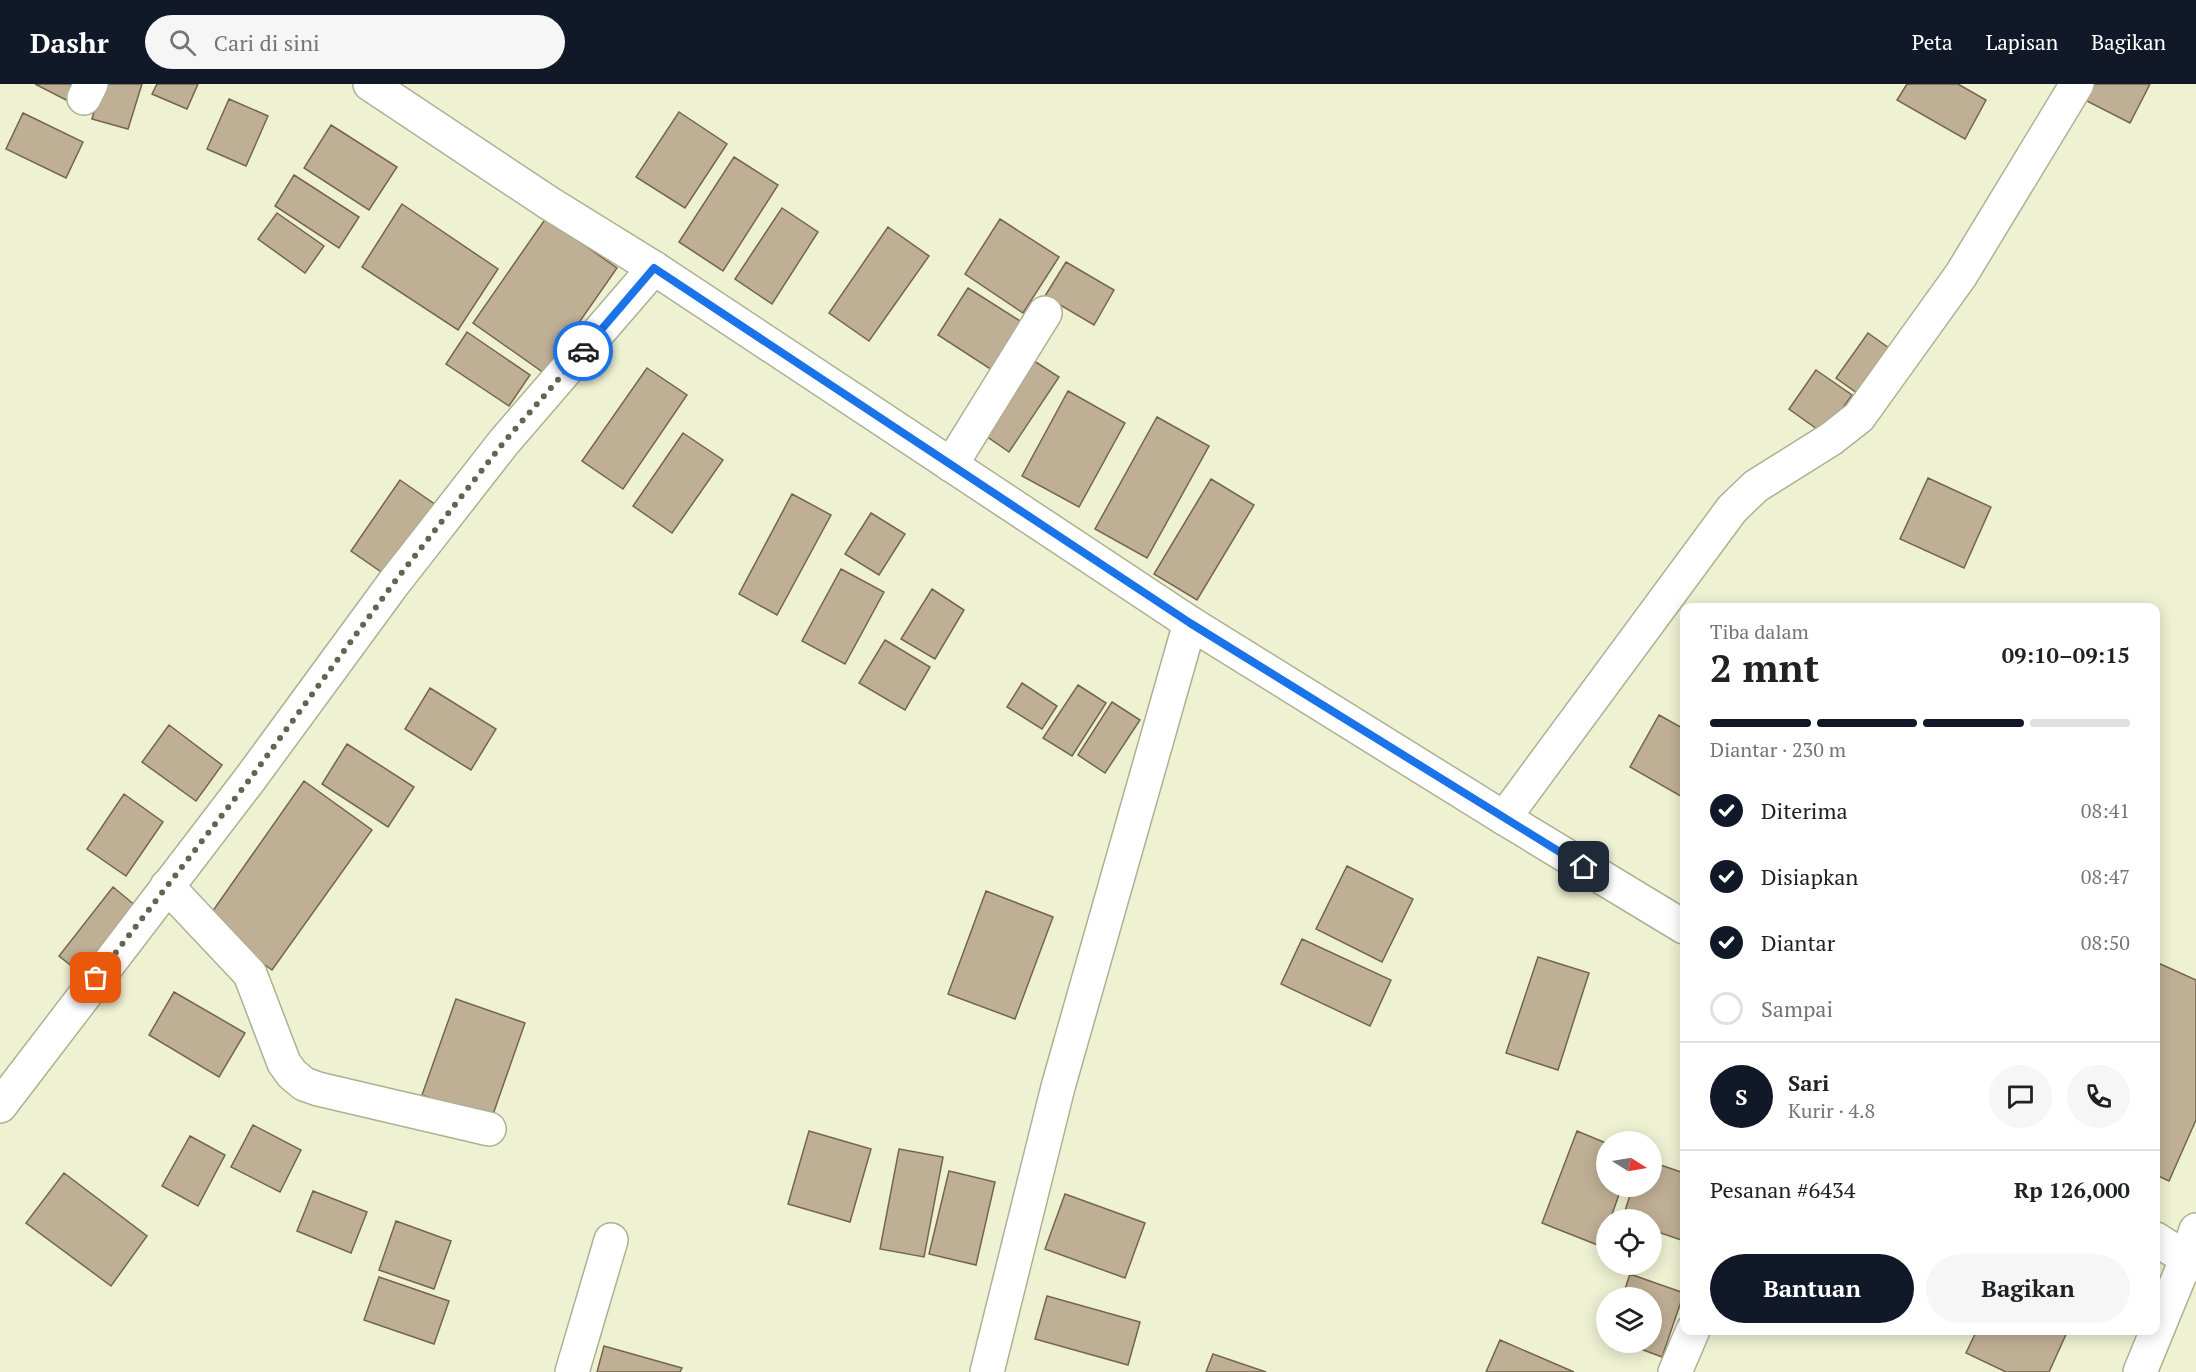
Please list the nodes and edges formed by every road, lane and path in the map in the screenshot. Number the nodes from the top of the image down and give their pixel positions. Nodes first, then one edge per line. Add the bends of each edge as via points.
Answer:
1 (370, 84) edge
2 (2077, 84) edge
3 (654, 268) junction
4 (1045, 313) dead end
5 (951, 465) junction
6 (1190, 623) junction
7 (1504, 818) junction
8 (167, 886) junction
9 (1680, 925) edge
10 (0, 1106) edge
11 (489, 1130) dead end
12 (2196, 1230) edge
13 (611, 1240) dead end
14 (2160, 1242) edge
15 (2191, 1263) edge
16 (2160, 1329) edge
17 (1691, 1335) edge
18 (2157, 1335) edge
19 (572, 1372) edge
20 (987, 1372) edge
21 (1675, 1372) edge
22 (2140, 1372) edge

1 - 3 street
2 - 7 street via 1961,275 1859,417 1756,486 1732,509
3 - 5 street
3 - 8 street via 504,442
4 - 5 street
5 - 6 street
6 - 7 street
6 - 20 street via 1058,1087
7 - 9 street
8 - 10 street
8 - 11 street via 250,974 284,1063 304,1084
12 - 15 street
13 - 19 street
14 - 15 street
15 - 16 street
17 - 21 street
18 - 22 street

